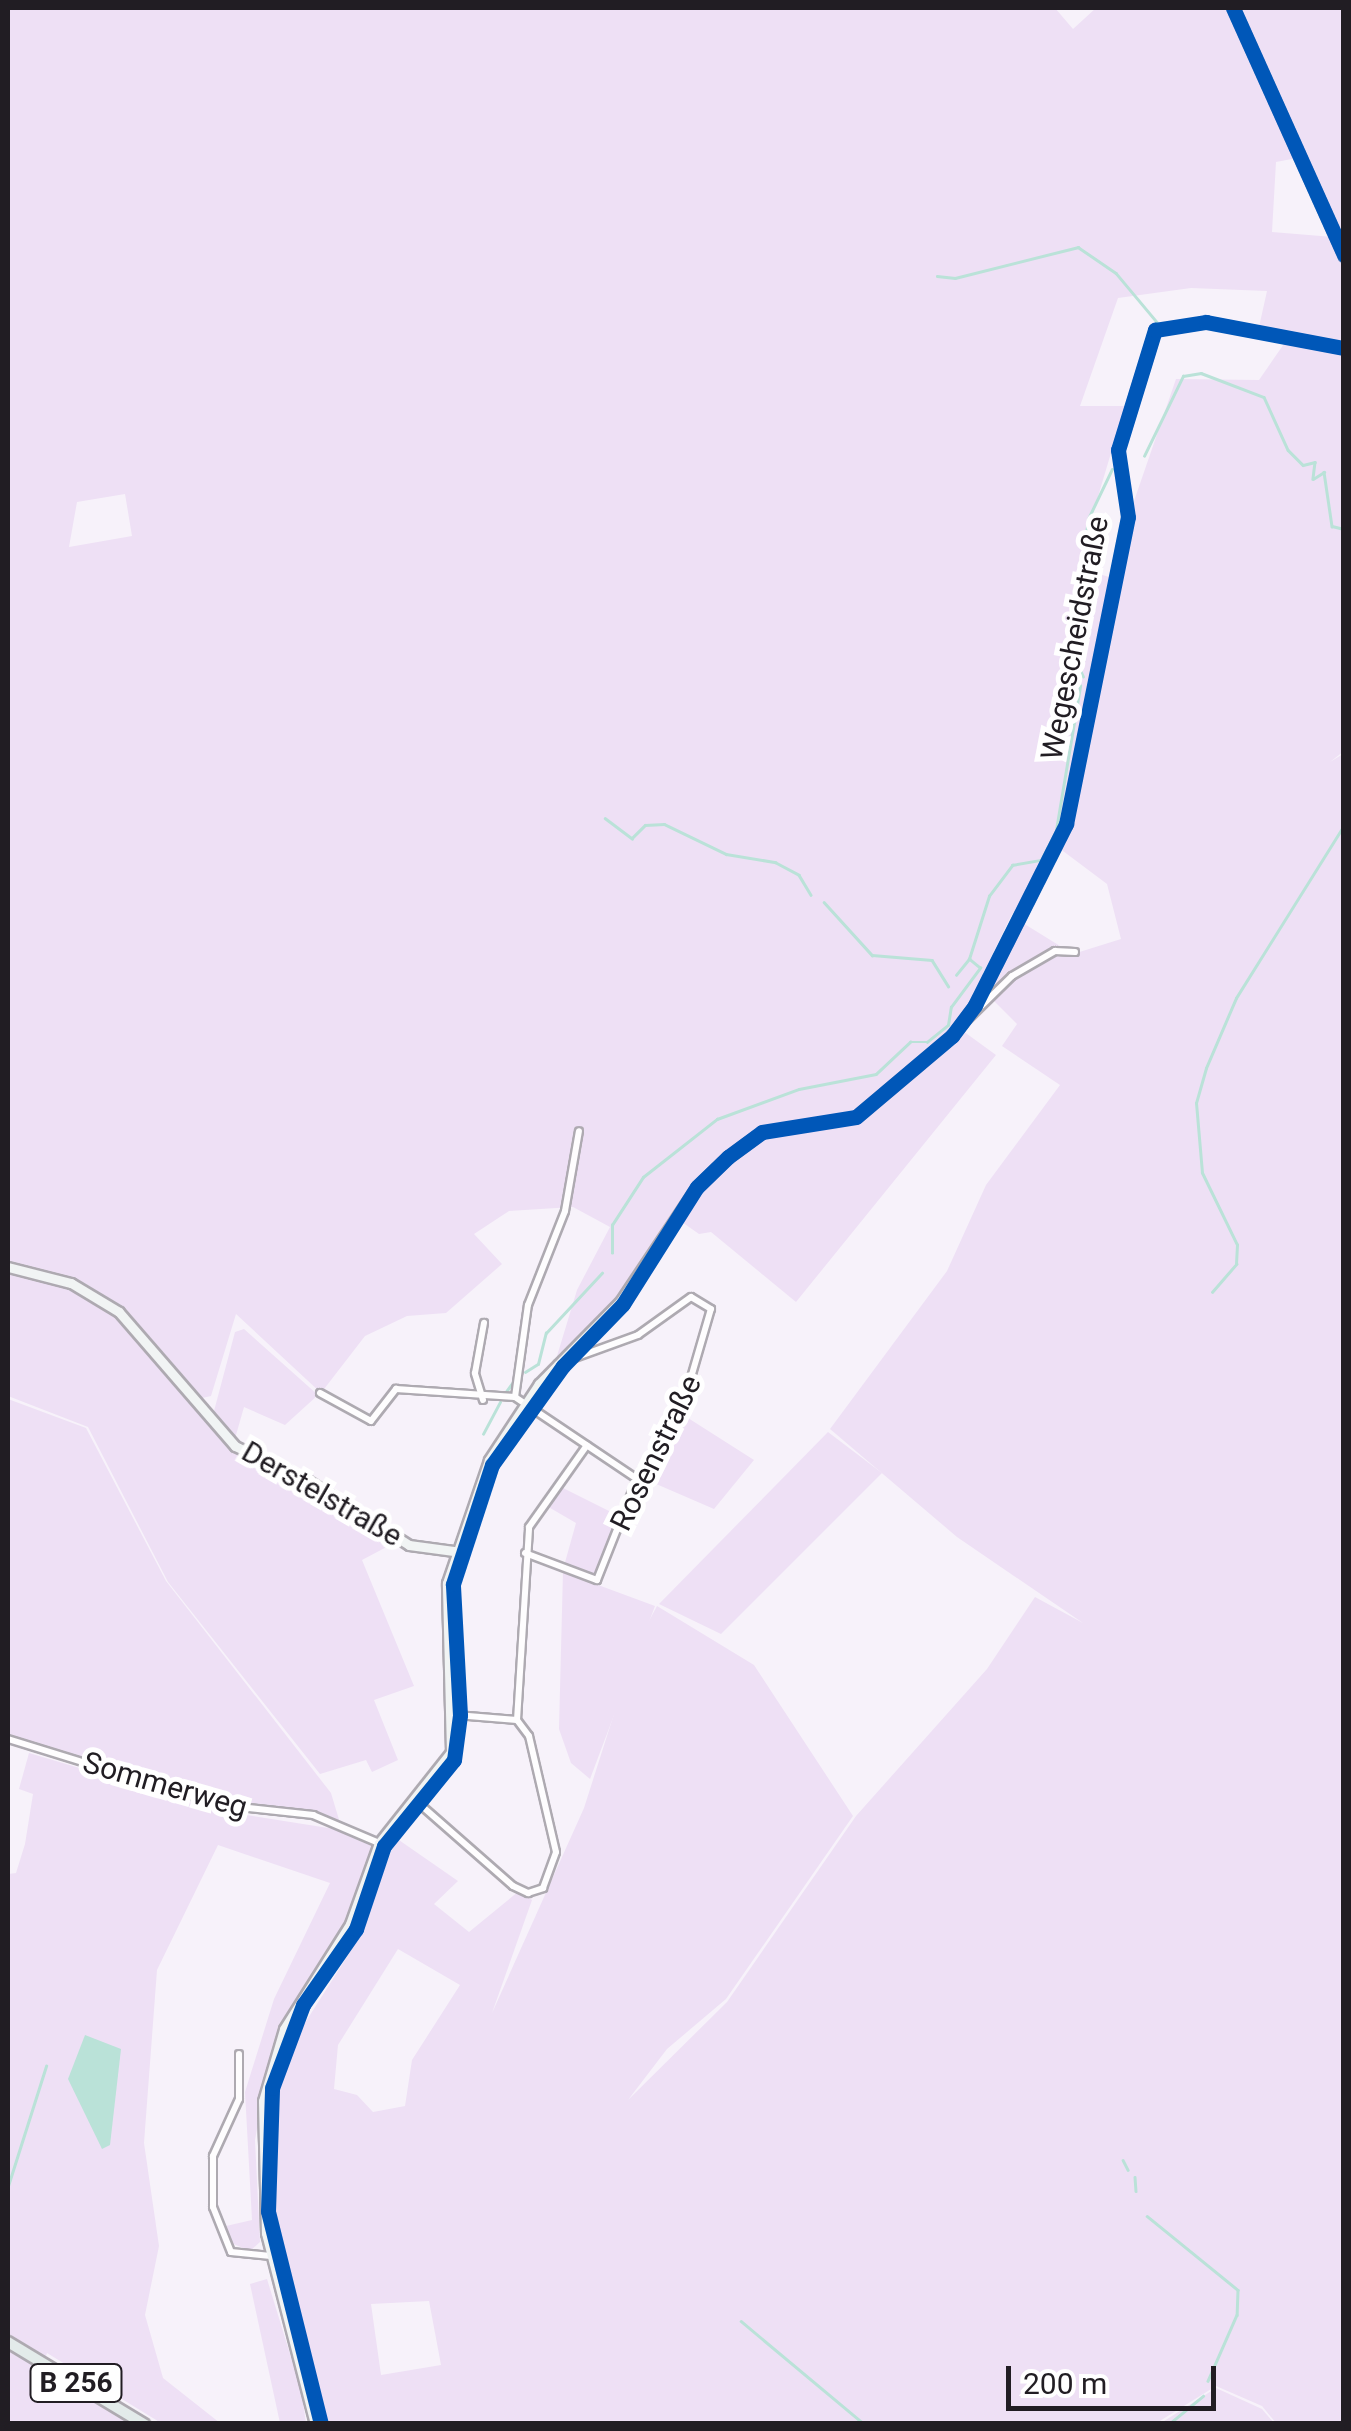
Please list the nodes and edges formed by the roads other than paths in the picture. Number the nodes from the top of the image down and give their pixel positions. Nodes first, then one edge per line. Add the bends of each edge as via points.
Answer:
1 (1233, 8) edge
2 (1344, 255) edge
3 (1344, 348) edge
4 (1075, 952) dead end
5 (964, 1023) junction
6 (580, 1131) dead end
7 (8, 1267) edge
8 (484, 1323) dead end
9 (556, 1364) junction
10 (320, 1394) dead end
11 (515, 1396) junction
12 (483, 1400) junction
13 (525, 1404) junction
14 (586, 1446) junction
15 (637, 1479) junction
16 (454, 1551) junction
17 (526, 1553) junction
18 (456, 1714) junction
19 (517, 1720) junction
20 (8, 1740) edge
21 (416, 1800) junction
22 (378, 1844) junction
23 (239, 2054) dead end
24 (271, 2256) junction
25 (8, 2342) edge
26 (144, 2424) edge
27 (316, 2424) edge

1 - 2 main road
3 - 5 main road, Wegescheidstraße via 1206,322 1166,324 1150,338 1118,450 1128,517 1056,854
4 - 5 street via 1054,951 1012,976
5 - 9 main road via 856,1117 762,1132 728,1157 697,1187 620,1302
6 - 11 street via 565,1211 528,1305
7 - 16 main road, Derstelstraße via 56,1276 104,1301 150,1341 235,1446 307,1480 409,1545
8 - 12 street via 476,1373
9 - 13 main road
9 - 15 street, Rosenstraße via 568,1366 638,1335 691,1296 706,1301 698,1370 670,1437
10 - 12 street via 371,1421 396,1389
11 - 12 street
11 - 13 street
13 - 14 street
13 - 16 main road via 479,1479
14 - 15 street
14 - 17 street via 541,1504
15 - 17 street, Rosenstraße via 596,1580
16 - 18 main road via 444,1615
17 - 19 street
18 - 19 street
18 - 21 main road via 451,1752
19 - 21 street via 529,1736 556,1852 543,1888 528,1893 513,1886
20 - 22 street, Sommerweg via 221,1805 312,1815
21 - 22 main road
22 - 24 main road via 350,1924 299,1999 268,2076 258,2163
23 - 24 street via 239,2100 213,2156 213,2207 231,2252
24 - 27 main road
25 - 26 main road, B 256

